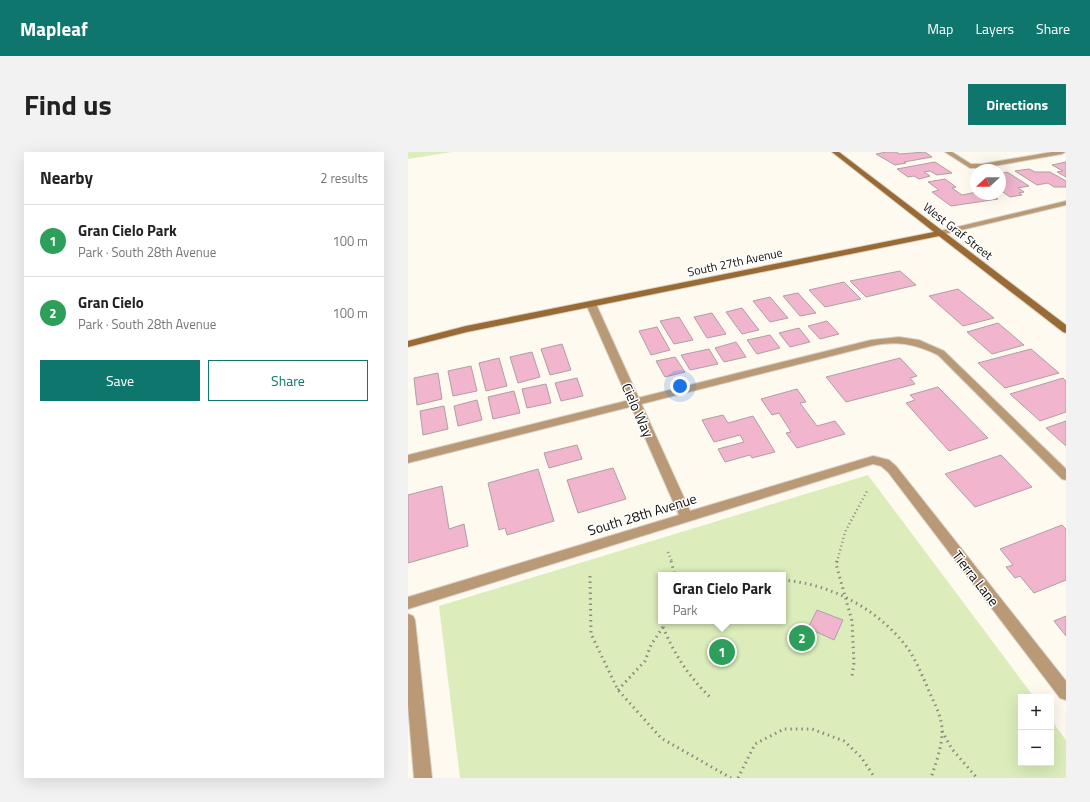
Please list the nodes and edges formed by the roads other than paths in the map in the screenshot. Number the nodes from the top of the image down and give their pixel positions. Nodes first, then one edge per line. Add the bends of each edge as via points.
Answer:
1 (835, 152) edge
2 (948, 152) edge
3 (1062, 152) edge
4 (1066, 203) edge
5 (940, 232) junction
6 (591, 304) junction
7 (1066, 330) edge
8 (408, 344) edge
9 (635, 402) junction
10 (408, 458) edge
11 (885, 464) joint
12 (1066, 476) edge
13 (686, 517) junction
14 (408, 603) edge
15 (408, 620) edge
16 (1066, 694) edge
17 (423, 778) edge

1 - 5 street, West Graf Street
2 - 3 lane via 970,166 982,166
4 - 5 street, South 27th Avenue
5 - 6 street, South 27th Avenue
5 - 7 street, West Graf Street
6 - 8 street, South 27th Avenue via 466,329
6 - 9 street, Cielo Way
9 - 10 lane
9 - 12 lane via 871,343 902,339 924,344 941,353
9 - 13 street, Cielo Way
11 - 13 street, South 28th Avenue via 873,460
11 - 16 street, Tierra Lane via 892,469
13 - 14 street, South 28th Avenue
15 - 17 street

